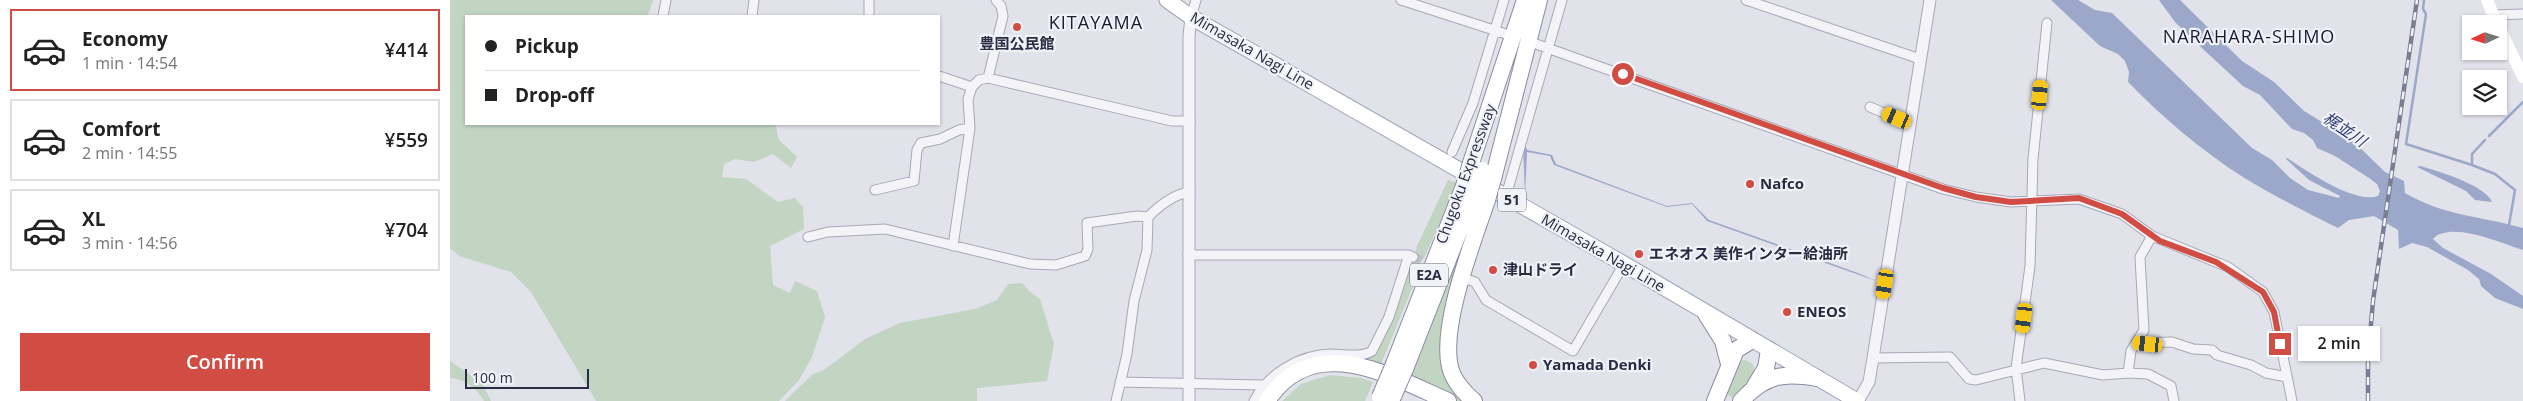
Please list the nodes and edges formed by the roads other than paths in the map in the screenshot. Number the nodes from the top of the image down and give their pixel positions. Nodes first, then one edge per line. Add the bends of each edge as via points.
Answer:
1 (666, 0) edge
2 (754, 0) edge
3 (869, 0) edge
4 (996, 0) edge
5 (1167, 0) edge
6 (1196, 0) edge
7 (1401, 0) edge
8 (1504, 0) edge
9 (1525, 0) edge
10 (1538, 0) edge
11 (1562, 0) edge
12 (1746, 0) edge
13 (1930, 0) edge
14 (2486, 0) edge
15 (2523, 14) edge
16 (663, 15) edge
17 (752, 15) edge
18 (869, 15) edge
19 (2493, 15) edge
20 (1191, 17) junction
21 (2508, 18) edge
22 (2047, 23) dead end
23 (1496, 31) junction
24 (1506, 34) dead end
25 (1536, 44) dead end
26 (2508, 46) edge
27 (1549, 48) junction
28 (1920, 59) junction
29 (940, 76) edge
30 (2523, 77) edge
31 (988, 78) junction
32 (972, 87) junction
33 (1870, 107) dead end
34 (1190, 121) junction
35 (1910, 124) junction
36 (970, 128) junction
37 (1452, 152) dead end
38 (1482, 170) junction
39 (1902, 172) junction
40 (1508, 189) dead end
41 (874, 190) dead end
42 (1190, 192) junction
43 (1475, 192) junction
44 (2031, 202) junction
45 (1148, 217) junction
46 (2152, 236) junction
47 (808, 237) dead end
48 (953, 246) junction
49 (1188, 255) junction
50 (1624, 264) junction
51 (1466, 279) tunnel mouth
52 (1706, 314) junction
53 (1752, 340) junction
54 (2137, 343) junction
55 (1769, 350) junction
56 (1873, 358) junction
57 (1729, 364) junction
58 (2016, 368) junction
59 (2128, 373) junction
60 (2287, 377) junction
61 (1817, 378) junction
62 (1120, 382) junction
63 (1189, 383) junction
64 (1755, 386) junction
65 (1265, 393) edge
66 (1383, 400) edge
67 (1116, 401) edge
68 (1189, 401) edge
69 (1254, 401) edge
70 (1278, 401) edge
71 (1425, 401) edge
72 (1448, 401) edge
73 (1474, 401) edge
74 (1714, 401) edge
75 (1741, 401) edge
76 (1857, 401) edge
77 (2020, 401) edge
78 (2174, 401) edge
79 (2292, 401) edge

1 - 16 street
2 - 17 street
3 - 18 street
4 - 31 street via 1003,16
5 - 20 main road, Mimasaka Nagi Line / 51
6 - 20 street
7 - 23 street
8 - 23 street
9 - 38 highway, Chugoku Expressway / E2A
10 - 38 highway, Chugoku Expressway / E2A
11 - 27 street
12 - 28 street
13 - 28 street
14 - 19 main road
15 - 21 street
20 - 34 street
20 - 50 main road, Mimasaka Nagi Line / 51
22 - 44 street
23 - 24 street
23 - 37 street
25 - 27 street
26 - 30 main road
27 - 39 street
27 - 40 street
28 - 35 street
29 - 32 street
31 - 32 street via 979,80
31 - 34 street via 1162,119
32 - 36 street via 967,110
33 - 35 street
34 - 42 street
35 - 39 street
36 - 41 street via 921,143 917,150 914,182
36 - 48 street
38 - 43 highway, Chugoku Expressway / E2A, bridge
38 - 43 highway, bridge
39 - 44 street via 1976,197
39 - 56 street
42 - 45 street via 1166,202
42 - 49 street
43 - 66 highway, Chugoku Expressway / E2A, bridge
43 - 73 highway via 1448,331 1450,369 1464,393
44 - 46 street via 2079,198 2122,214
44 - 58 street via 2030,266
45 - 48 street via 1087,223 1088,250 1085,256 1056,266 1020,263 996,254
45 - 62 street via 1147,250 1134,301
46 - 54 street via 2140,257 2144,326
46 - 60 street via 2222,265 2263,292 2274,312
47 - 48 street via 828,232 885,229
49 - 63 street
49 - 65 street via 1411,256 1389,317 1372,350 1362,354 1327,354 1307,358 1280,371
50 - 51 street via 1573,351 1486,300 1475,282
50 - 52 main road, Mimasaka Nagi Line / 51
52 - 53 main road, Mimasaka Nagi Line / 51
52 - 57 highway via 1723,341
53 - 55 main road, Mimasaka Nagi Line / 51
53 - 57 highway via 1736,350
54 - 59 street via 2131,351
54 - 60 street via 2172,342 2193,349 2212,350 2266,373
55 - 61 main road, Mimasaka Nagi Line / 51
55 - 64 highway via 1766,368
56 - 58 street via 1950,357 1969,379 1976,380
56 - 76 street via 1868,382
57 - 74 highway
58 - 59 street via 2044,363 2103,375
58 - 77 street
59 - 78 street via 2148,374 2171,386
60 - 79 street
61 - 64 highway via 1791,374
61 - 76 main road, Mimasaka Nagi Line / 51
62 - 63 street
62 - 67 street
63 - 65 street
63 - 68 street
64 - 75 highway
65 - 69 street
65 - 72 highway via 1273,392 1294,373 1316,364 1344,362 1370,367
70 - 71 highway via 1292,387 1313,375 1340,372 1367,376

